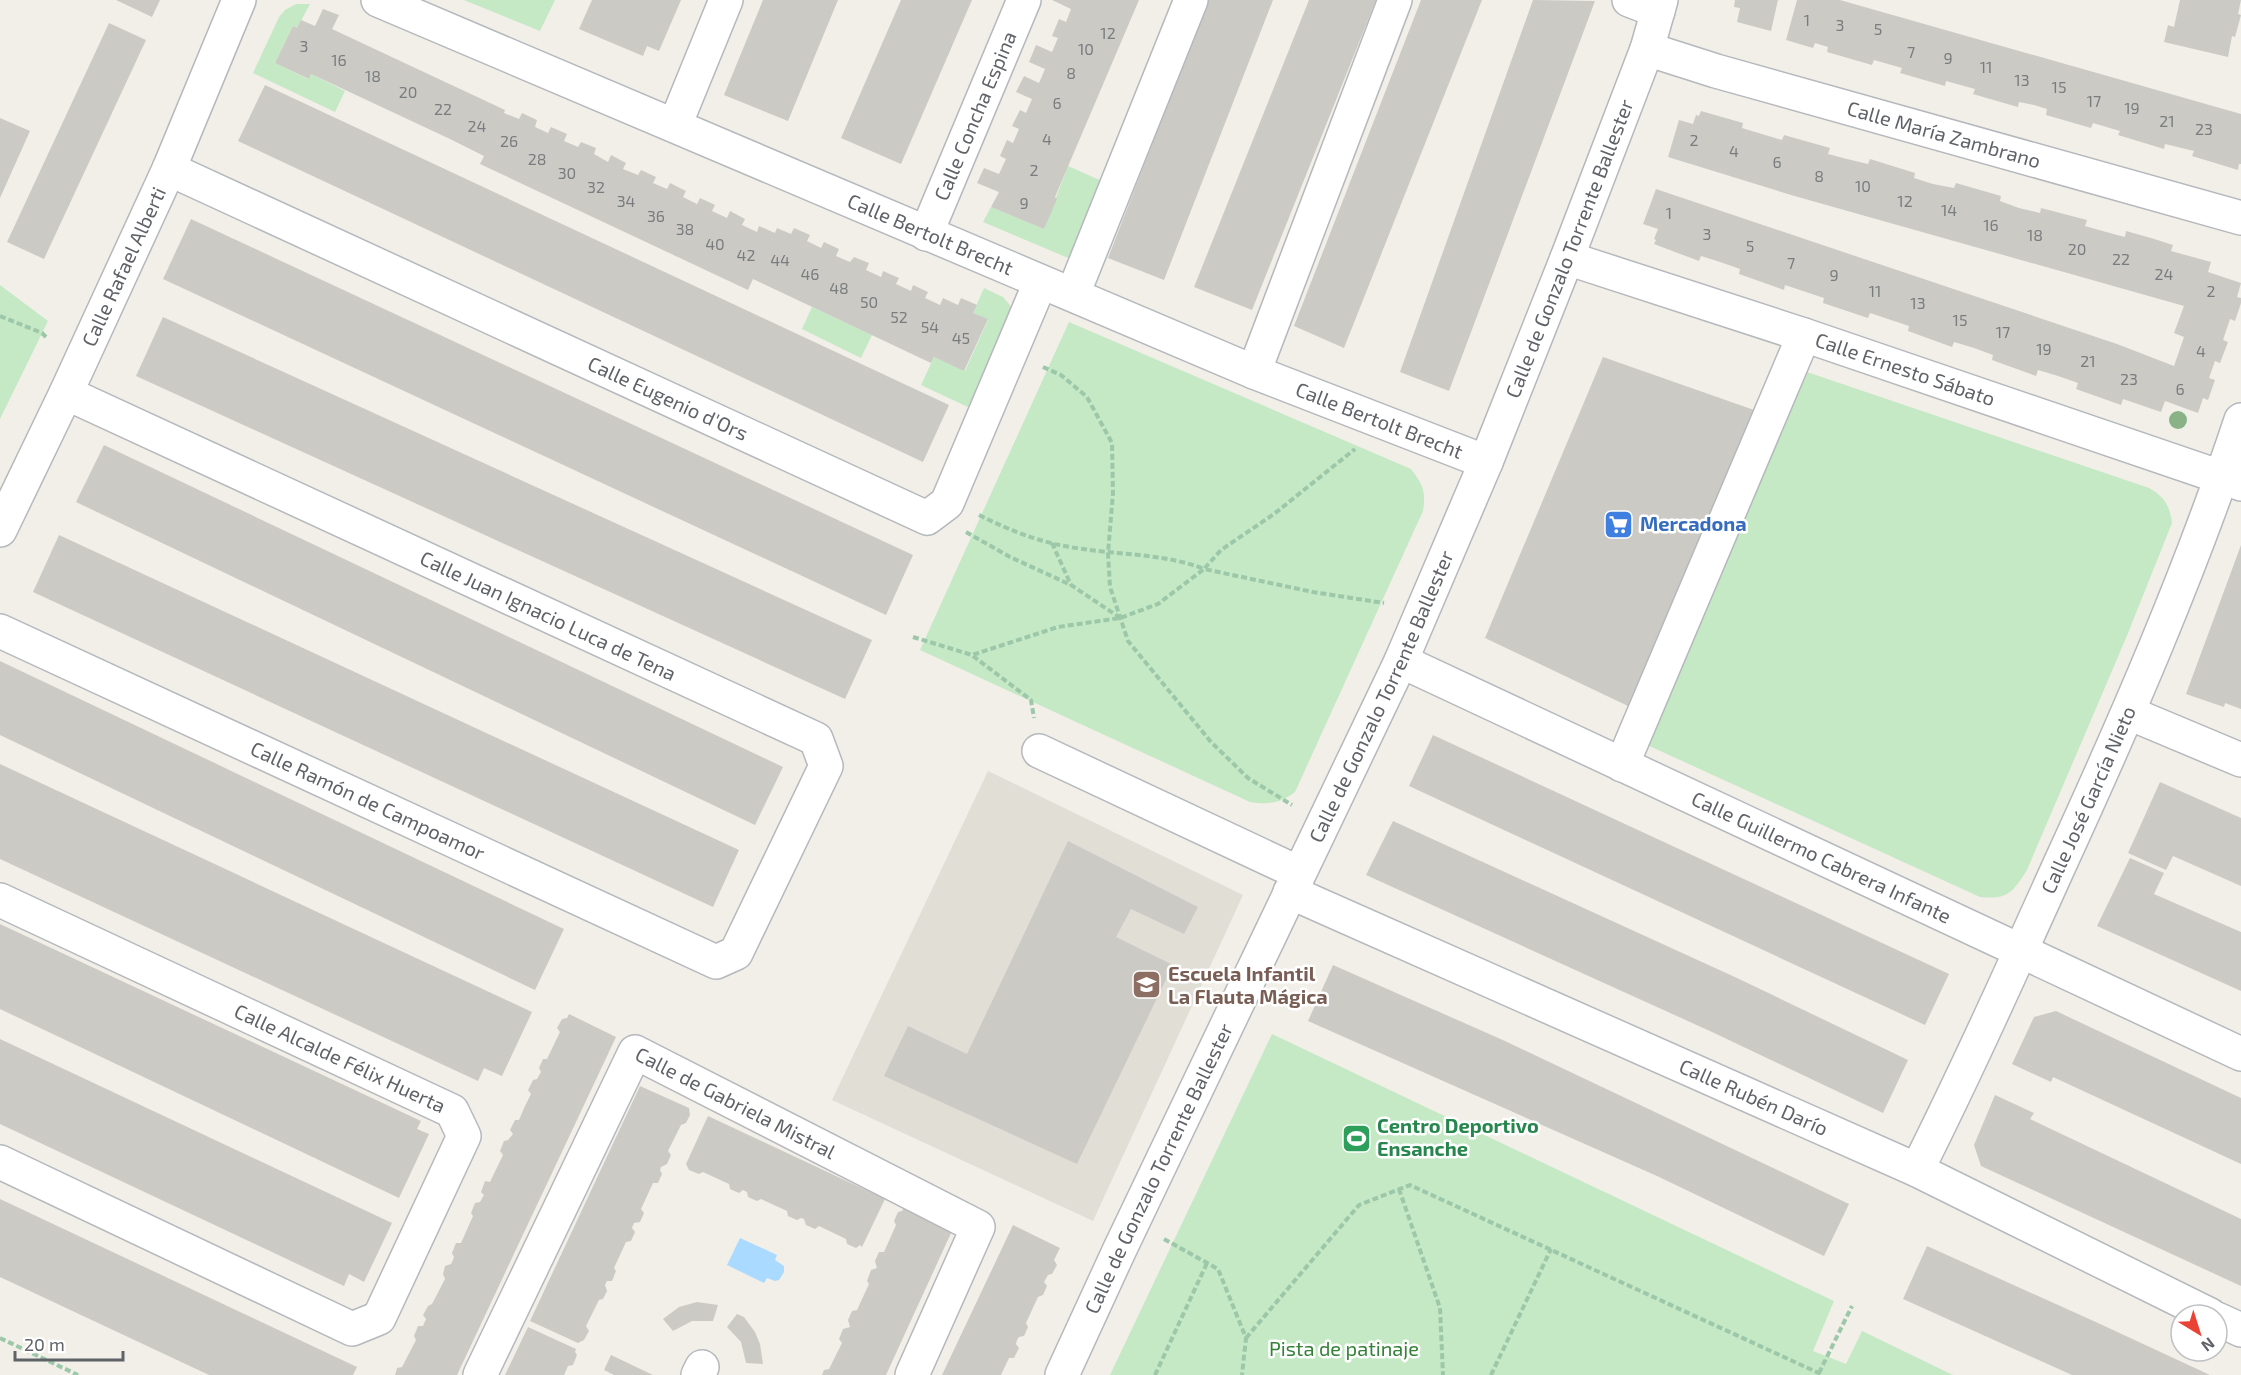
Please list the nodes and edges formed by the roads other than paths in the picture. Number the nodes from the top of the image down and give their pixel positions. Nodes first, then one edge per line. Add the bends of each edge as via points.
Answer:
1 (239, 0) edge
2 (378, 0) edge
3 (726, 0) edge
4 (1024, 0) edge
5 (1191, 0) edge
6 (1395, 0) edge
7 (1649, 4) edge
8 (1647, 49) junction
9 (675, 125) junction
10 (169, 169) junction
11 (2241, 218) edge
12 (926, 234) junction
13 (1567, 258) junction
14 (1040, 283) junction
15 (1073, 294) junction
16 (1804, 335) junction
17 (1254, 372) junction
18 (66, 393) junction
19 (2241, 420) edge
20 (1486, 462) junction
21 (2231, 481) edge
22 (0, 530) edge
23 (0, 631) edge
24 (1401, 661) junction
25 (2129, 713) junction
26 (1039, 751) road end
27 (2241, 760) edge
28 (1622, 765) junction
29 (1295, 882) junction
30 (0, 900) edge
31 (2021, 950) junction
32 (736, 953) joint
33 (2241, 1054) edge
34 (0, 1162) edge
35 (1917, 1170) junction
36 (2186, 1303) edge
37 (480, 1375) edge
38 (912, 1375) edge
39 (1062, 1375) edge

1 - 10 street, Calle Rafael Alberti
2 - 9 street, Calle Bertolt Brecht
3 - 9 street
4 - 12 street, Calle Concha Espina
5 - 15 street
6 - 17 street
7 - 8 street, Calle de Gonzalo Torrente Ballester
8 - 11 street, Calle María Zambrano
8 - 13 street, Calle de Gonzalo Torrente Ballester
9 - 12 street, Calle Bertolt Brecht
10 - 14 street, Calle Eugenio d'Ors via 927,518 947,503
10 - 18 street, Calle Rafael Alberti
12 - 14 street, Calle Bertolt Brecht
13 - 16 street, Calle Ernesto Sábato
13 - 20 street, Calle de Gonzalo Torrente Ballester
14 - 15 street, Calle Bertolt Brecht
15 - 17 street, Calle Bertolt Brecht
16 - 21 street, Calle Ernesto Sábato
16 - 28 street
17 - 20 street, Calle Bertolt Brecht
18 - 22 street, Calle Rafael Alberti
18 - 32 street, Calle Juan Ignacio Luca de Tena via 816,740 826,766
19 - 21 street, Calle José García Nieto
20 - 24 street, Calle de Gonzalo Torrente Ballester
21 - 25 street, Calle José García Nieto
23 - 32 street, Calle Ramón de Campoamor via 716,962
24 - 28 street, Calle Guillermo Cabrera Infante
24 - 29 street, Calle de Gonzalo Torrente Ballester
25 - 27 street
25 - 31 street, Calle José García Nieto
26 - 29 street, Calle Rubén Darío
28 - 31 street, Calle Guillermo Cabrera Infante
29 - 35 street, Calle Rubén Darío
29 - 39 street, Calle de Gonzalo Torrente Ballester
30 - 34 street, Calle Alcalde Félix Huerta via 452,1111 464,1136 379,1318 352,1329
31 - 33 street, Calle Guillermo Cabrera Infante
31 - 35 street, Calle José García Nieto
35 - 36 street, Calle Rubén Darío
37 - 38 street, Calle de Gabriela Mistral via 635,1052 978,1227

